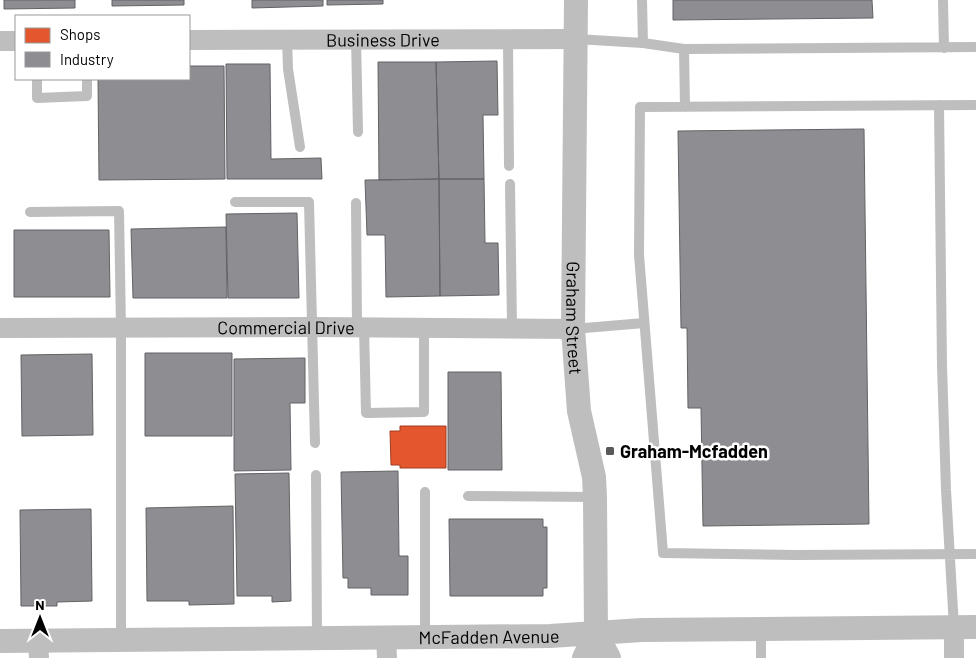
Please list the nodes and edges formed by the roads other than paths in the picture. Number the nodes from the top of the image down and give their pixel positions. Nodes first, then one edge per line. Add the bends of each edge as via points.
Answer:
1 (576, 0) edge
2 (642, 0) edge
3 (943, 0) edge
4 (356, 39) junction
5 (508, 39) junction
6 (576, 39) junction
7 (190, 40) edge
8 (287, 40) junction
9 (0, 41) edge
10 (15, 41) edge
11 (643, 43) junction
12 (976, 47) edge
13 (944, 48) junction
14 (684, 49) junction
15 (37, 80) edge
16 (87, 80) edge
17 (939, 105) junction
18 (976, 105) edge
19 (685, 107) junction
20 (358, 132) dead end
21 (300, 148) dead end
22 (509, 166) dead end
23 (510, 184) dead end
24 (234, 202) dead end
25 (356, 203) dead end
26 (30, 212) dead end
27 (644, 323) junction
28 (312, 327) junction
29 (361, 327) junction
30 (0, 328) edge
31 (121, 328) junction
32 (424, 328) junction
33 (512, 328) junction
34 (573, 329) junction
35 (315, 443) dead end
36 (316, 475) dead end
37 (425, 492) dead end
38 (468, 496) dead end
39 (595, 497) junction
40 (949, 554) junction
41 (976, 554) edge
42 (965, 627) edge
43 (761, 629) junction
44 (596, 633) junction
45 (426, 637) junction
46 (317, 638) junction
47 (121, 640) junction
48 (0, 641) edge
49 (386, 648) edge
50 (38, 649) edge
51 (584, 658) edge
52 (609, 658) edge
53 (761, 658) edge
54 (954, 658) edge

1 - 6 street, Graham Street
2 - 11 lane
3 - 13 lane
4 - 5 street, Business Drive
4 - 8 street, Business Drive
4 - 20 lane
5 - 6 street, Business Drive
5 - 22 lane
6 - 11 lane
6 - 34 street, Graham Street
7 - 8 street, Business Drive
8 - 21 lane
9 - 10 street
11 - 14 lane
12 - 13 lane
13 - 14 lane
14 - 19 lane
15 - 16 lane via 37,98 87,96
17 - 18 lane
17 - 19 lane
17 - 40 lane via 942,366
19 - 27 lane via 640,108 639,255
23 - 33 lane
24 - 28 lane via 308,202
25 - 29 lane
26 - 31 lane via 119,211
27 - 34 lane
27 - 40 lane via 663,553
28 - 29 street, Commercial Drive
28 - 31 street, Commercial Drive
28 - 35 lane
29 - 32 street, Commercial Drive
29 - 32 lane via 366,413 424,412
30 - 31 street, Commercial Drive
31 - 47 lane
32 - 33 street, Commercial Drive
33 - 34 street, Commercial Drive
34 - 39 street, Graham Street via 579,411 594,477
36 - 46 lane
37 - 45 lane
38 - 39 lane
39 - 44 street, Graham Street
40 - 41 lane
40 - 42 lane
42 - 43 street, McFadden Avenue
42 - 54 street
43 - 44 street, McFadden Avenue
43 - 53 lane
44 - 45 street, McFadden Avenue
44 - 51 street, Graham Street
44 - 52 street, Graham Street
45 - 49 street, McFadden Avenue
46 - 47 street, McFadden Avenue
46 - 49 street, McFadden Avenue
47 - 50 street, McFadden Avenue
48 - 50 street, McFadden Avenue

